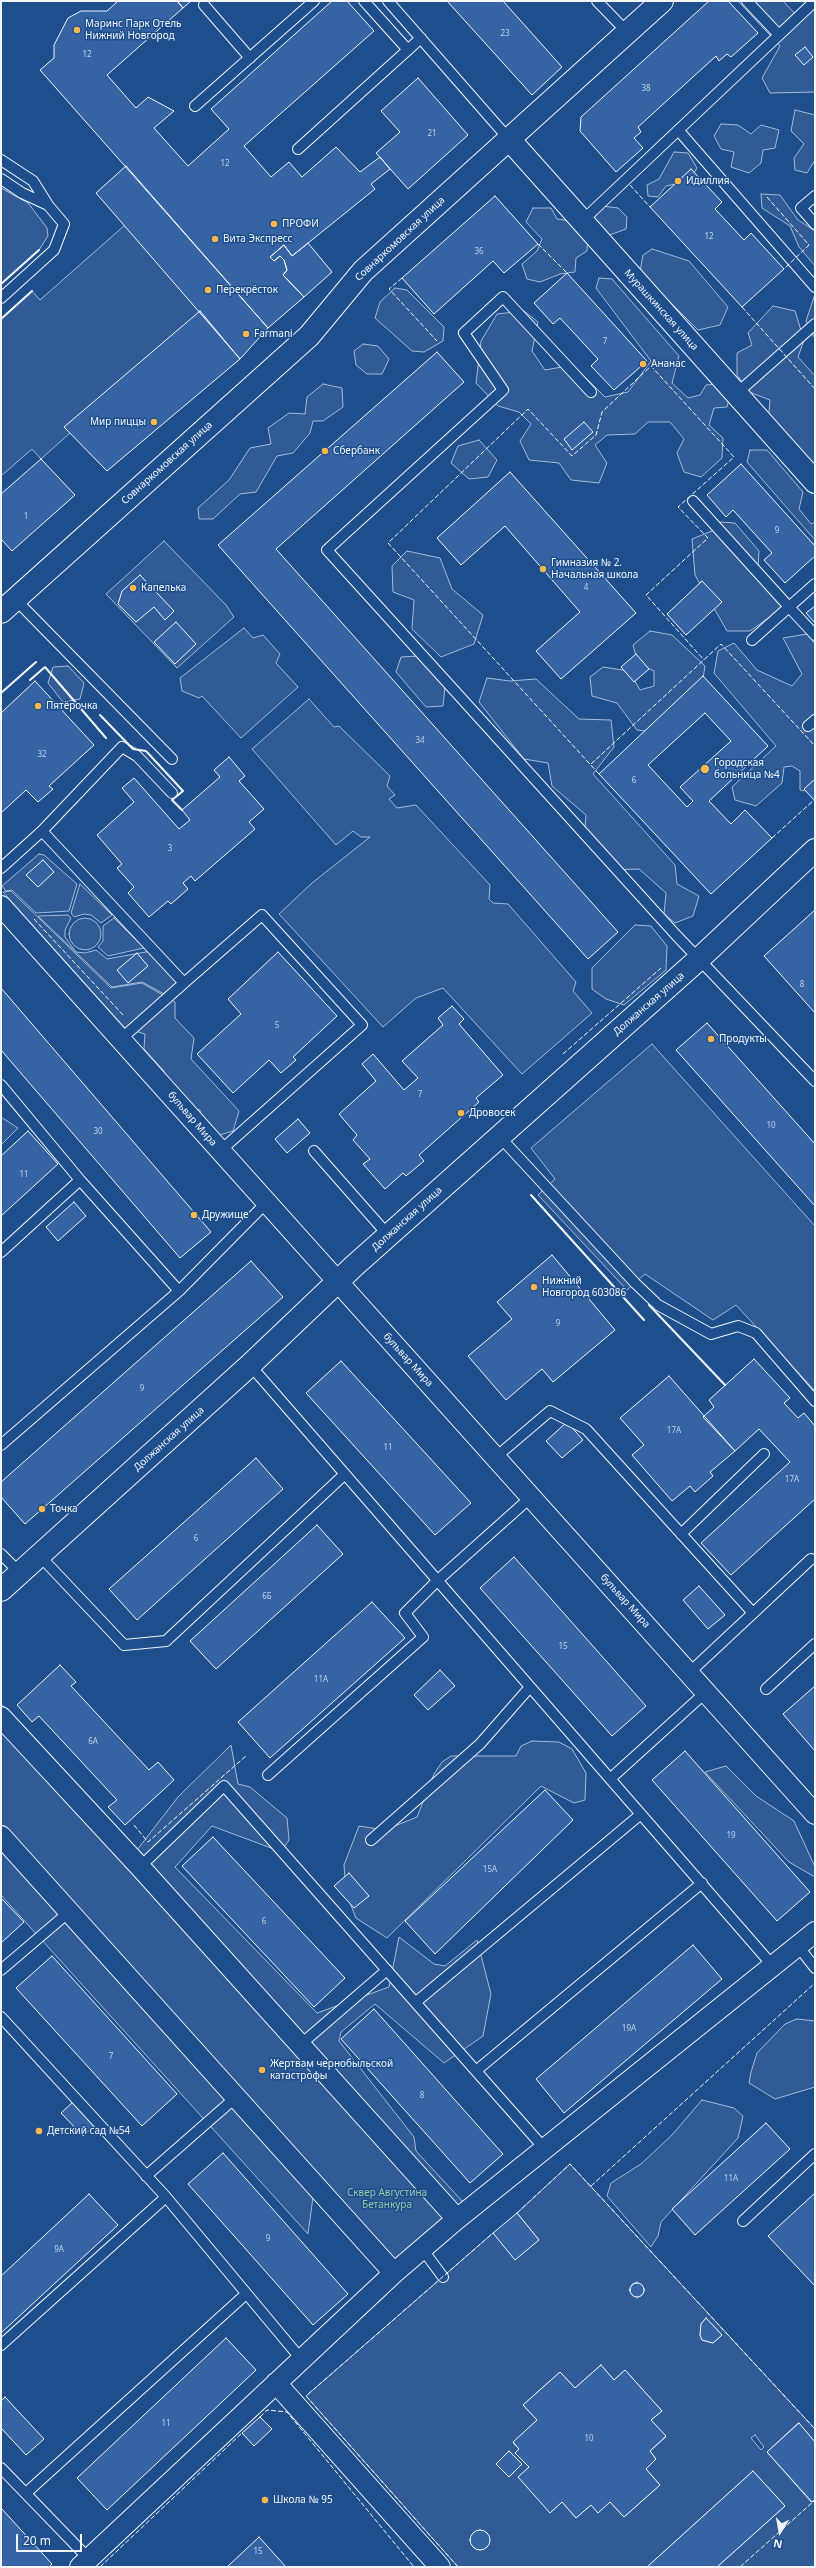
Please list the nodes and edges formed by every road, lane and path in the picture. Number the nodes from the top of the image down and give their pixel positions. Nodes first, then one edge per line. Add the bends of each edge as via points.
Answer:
1 (314, 1) edge
2 (364, 1) edge
3 (388, 1) edge
4 (597, 1) edge
5 (662, 1) edge
6 (747, 1) edge
7 (815, 1) edge
8 (205, 2) edge
9 (627, 32) junction
10 (779, 35) junction
11 (421, 38) junction
12 (408, 50) junction
13 (250, 58) junction
14 (195, 106) dead end
15 (679, 131) junction
16 (508, 138) junction
17 (298, 149) dead end
18 (1, 160) edge
19 (1, 179) edge
20 (815, 196) edge
21 (48, 205) junction
22 (581, 222) junction
23 (815, 224) edge
24 (815, 287) edge
25 (1, 298) edge
26 (815, 324) edge
27 (591, 392) dead end
28 (736, 394) junction
29 (815, 482) edge
30 (693, 501) dead end
31 (815, 584) edge
32 (8, 606) edge
33 (789, 607) junction
34 (815, 635) edge
35 (752, 640) dead end
36 (172, 759) dead end
37 (172, 793) dead end
38 (42, 831) junction
39 (815, 850) edge
40 (1, 868) edge
41 (1, 906) edge
42 (699, 959) junction
43 (184, 983) junction
44 (121, 1039) junction
45 (815, 1081) edge
46 (1, 1085) edge
47 (499, 1136) junction
48 (220, 1151) junction
49 (314, 1152) dead end
50 (80, 1180) junction
51 (266, 1203) junction
52 (388, 1235) junction
53 (1, 1252) edge
54 (336, 1282) junction
55 (179, 1291) junction
56 (250, 1365) junction
57 (815, 1401) edge
58 (1, 1445) edge
59 (764, 1454) dead end
60 (496, 1457) junction
61 (345, 1474) junction
62 (531, 1497) junction
63 (681, 1534) junction
64 (1, 1554) edge
65 (39, 1555) junction
66 (811, 1559) dead end
67 (20, 1573) junction
68 (438, 1580) junction
69 (1, 1590) edge
70 (753, 1613) junction
71 (815, 1644) edge
72 (689, 1673) junction
73 (530, 1686) junction
74 (766, 1689) dead end
75 (706, 1692) junction
76 (1, 1718) edge
77 (268, 1775) dead end
78 (610, 1779) junction
79 (642, 1814) junction
80 (815, 1814) edge
81 (1, 1836) edge
82 (371, 1840) dead end
83 (140, 1867) junction
84 (702, 1883) junction
85 (69, 1912) junction
86 (815, 1932) edge
87 (798, 1946) junction
88 (773, 1966) junction
89 (815, 1968) edge
90 (1, 1970) edge
91 (387, 1970) junction
92 (416, 2002) junction
93 (1, 2017) edge
94 (300, 2045) junction
95 (477, 2070) junction
96 (236, 2098) junction
97 (544, 2148) junction
98 (815, 2154) edge
99 (146, 2176) junction
100 (166, 2197) junction
101 (456, 2219) junction
102 (743, 2221) dead end
103 (424, 2250) junction
104 (394, 2273) junction
105 (444, 2277) dead end
106 (246, 2294) junction
107 (1, 2345) edge
108 (302, 2359) junction
109 (276, 2383) junction
110 (1, 2468) edge
111 (26, 2493) junction
112 (85, 2563) edge
113 (440, 2567) edge

1 - 13 lane
2 - 12 lane
3 - 11 lane
4 - 9 lane
5 - 9 street, Совнаркомовская улица
6 - 10 lane
7 - 10 lane
8 - 13 lane
9 - 16 street, Совнаркомовская улица
10 - 15 lane
11 - 12 lane
11 - 16 lane
12 - 17 lane
13 - 14 lane
15 - 22 lane
15 - 24 lane
16 - 22 street, Мурашкинская улица
16 - 32 street, Совнаркомовская улица via 363,271 309,336
18 - 21 lane via 33,180
19 - 21 lane via 22,193
20 - 23 lane via 801,208
21 - 25 lane via 64,224 54,250
22 - 28 street, Мурашкинская улица
26 - 28 lane
27 - 42 lane via 503,297 464,333 503,390 327,550
28 - 29 street, Мурашкинская улица
30 - 33 lane
31 - 33 lane
32 - 36 lane
33 - 34 lane
33 - 35 lane
37 - 38 lane via 137,756 122,748
38 - 40 lane
38 - 43 lane
39 - 42 street, Должанская улица
41 - 44 street, бульвар Мира
42 - 45 lane
42 - 47 street, Должанская улица
43 - 44 lane
43 - 48 lane via 262,915 362,1026
44 - 48 street, бульвар Мира
46 - 50 lane
47 - 52 street, Должанская улица
47 - 57 lane via 658,1305 711,1334 738,1326 756,1333
48 - 51 street, бульвар Мира
49 - 52 lane
50 - 53 lane
50 - 55 lane
51 - 54 street, бульвар Мира
51 - 55 lane
52 - 54 street, Должанская улица
54 - 56 street, Должанская улица
54 - 60 street, бульвар Мира
55 - 58 lane
56 - 61 lane
56 - 65 street, Должанская улица
59 - 63 lane
60 - 62 street, бульвар Мира
60 - 63 lane via 550,1411 586,1429
61 - 65 lane via 166,1641 124,1645
61 - 68 lane
62 - 68 lane
62 - 72 street, бульвар Мира
63 - 70 lane
64 - 67 lane
65 - 67 street, Должанская улица
66 - 70 lane
67 - 69 street, Должанская улица
68 - 73 lane
68 - 77 lane via 405,1613 422,1638
70 - 72 lane
71 - 74 lane
72 - 75 street, бульвар Мира
73 - 78 lane
73 - 82 lane via 480,1744
75 - 78 lane
75 - 80 street, бульвар Мира
76 - 83 street
78 - 79 lane
79 - 84 lane
79 - 92 lane
81 - 85 street
83 - 91 lane via 224,1786
83 - 94 street
84 - 88 lane
84 - 95 lane
85 - 90 lane
85 - 96 street
86 - 87 street
87 - 88 street
87 - 89 lane
88 - 97 street
91 - 92 lane
91 - 94 lane
92 - 95 lane
93 - 99 lane
94 - 101 street
95 - 97 lane
96 - 99 lane
96 - 104 street
97 - 101 street
98 - 102 lane
99 - 100 lane
100 - 106 lane
100 - 107 lane
101 - 103 street
103 - 104 street
103 - 105 lane
104 - 108 street
106 - 108 lane
106 - 111 lane
108 - 109 street
109 - 112 street
109 - 113 street
110 - 111 lane
111 - 112 lane

